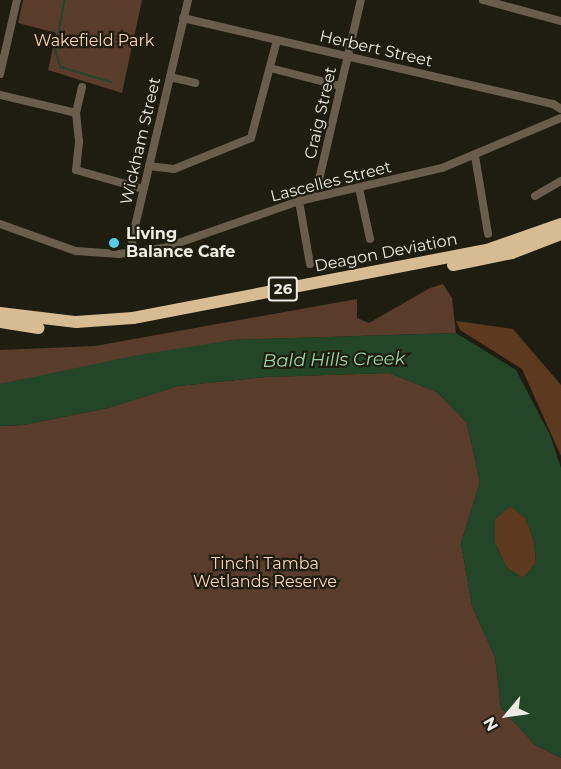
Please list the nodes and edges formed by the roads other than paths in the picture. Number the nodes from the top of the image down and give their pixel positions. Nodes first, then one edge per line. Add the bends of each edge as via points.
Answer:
1 (17, 0) edge
2 (188, 0) edge
3 (361, 0) edge
4 (483, 0) edge
5 (183, 18) junction
6 (561, 21) edge
7 (277, 40) junction
8 (348, 56) junction
9 (270, 69) junction
10 (0, 75) edge
11 (170, 78) junction
12 (195, 82) dead end
13 (340, 86) junction
14 (82, 87) dead end
15 (0, 95) edge
16 (561, 109) edge
17 (76, 113) junction
18 (561, 118) edge
19 (475, 156) junction
20 (148, 166) junction
21 (561, 181) edge
22 (358, 188) junction
23 (143, 189) junction
24 (535, 196) dead end
25 (315, 197) junction
26 (299, 201) junction
27 (0, 224) edge
28 (561, 224) edge
29 (488, 234) dead end
30 (561, 234) edge
31 (370, 239) dead end
32 (133, 253) junction
33 (310, 264) dead end
34 (0, 313) edge
35 (0, 322) edge

1 - 10 street
2 - 5 street, Wickham Street
3 - 8 street, Craig Street
4 - 6 street
5 - 7 street, Herbert Street
5 - 11 street, Wickham Street
7 - 8 street, Herbert Street
7 - 9 street
8 - 13 street, Craig Street
8 - 16 street, Herbert Street
9 - 13 street
9 - 20 street via 251,138 174,169
11 - 12 street
11 - 20 street, Wickham Street
13 - 25 street, Craig Street
14 - 17 street
15 - 17 street
17 - 23 street via 79,142 73,171
18 - 19 street, Lascelles Street
19 - 22 street, Lascelles Street via 430,172
19 - 29 street
20 - 23 street, Wickham Street
21 - 24 street
22 - 25 street, Lascelles Street
22 - 31 street
23 - 32 street, Wickham Street via 132,239
25 - 26 street, Lascelles Street
26 - 32 street, Lascelles Street via 189,241
26 - 33 street
27 - 32 street, Lascelles Street via 61,247
28 - 34 highway, Deagon Deviation / 26 via 487,250 133,318 76,322
30 - 35 highway, Deagon Deviation / 26 via 477,261 118,327 62,330

